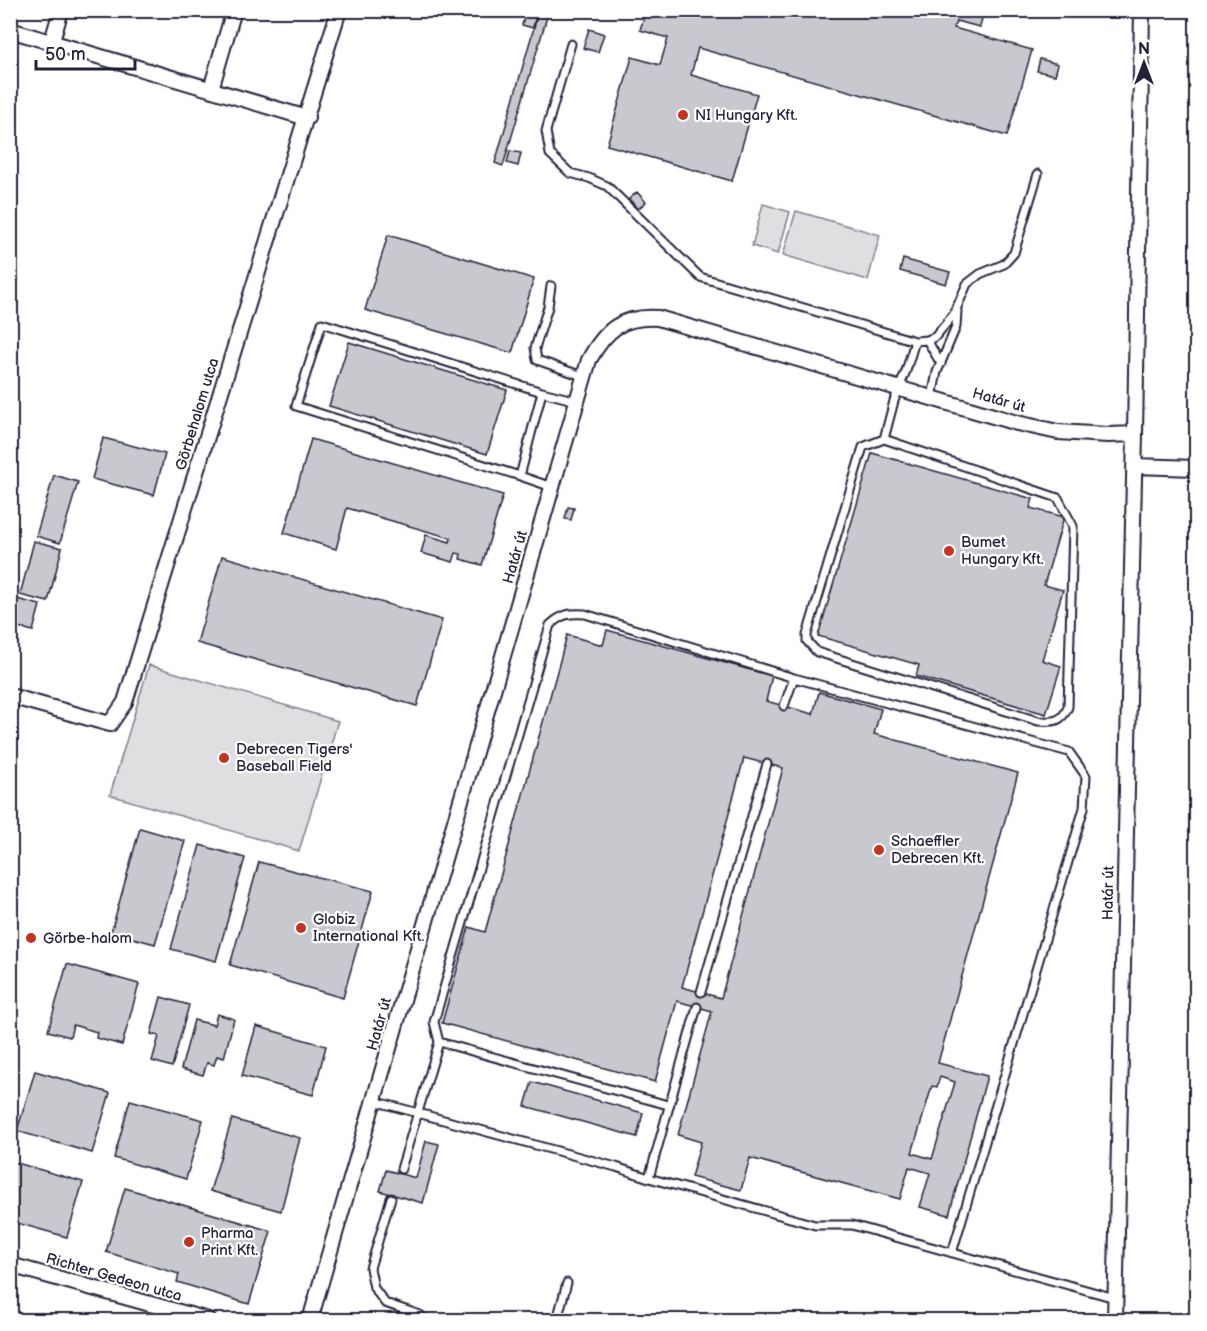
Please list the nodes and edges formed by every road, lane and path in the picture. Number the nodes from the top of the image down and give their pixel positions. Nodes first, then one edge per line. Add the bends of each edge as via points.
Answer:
1 (61, 10) edge
2 (234, 10) edge
3 (339, 10) edge
4 (1142, 10) edge
5 (10, 30) edge
6 (52, 41) junction
7 (571, 44) dead end
8 (211, 89) junction
9 (306, 117) junction
10 (1038, 174) dead end
11 (551, 286) dead end
12 (958, 307) junction
13 (927, 340) junction
14 (915, 341) junction
15 (941, 364) junction
16 (585, 377) junction
17 (899, 388) junction
18 (542, 392) junction
19 (932, 397) junction
20 (578, 401) junction
21 (1135, 434) junction
22 (884, 440) junction
23 (1134, 466) junction
24 (1197, 468) edge
25 (520, 476) junction
26 (552, 488) junction
27 (795, 678) junction
28 (10, 696) edge
29 (784, 706) dead end
30 (767, 764) dead end
31 (701, 992) dead end
32 (697, 1007) dead end
33 (440, 1042) junction
34 (374, 1101) junction
35 (668, 1106) junction
36 (418, 1114) junction
37 (401, 1169) dead end
38 (649, 1178) junction
39 (392, 1198) dead end
40 (952, 1253) junction
41 (10, 1265) edge
42 (567, 1283) dead end
43 (1116, 1298) junction
44 (208, 1320) edge
45 (310, 1320) edge
46 (425, 1320) edge
47 (557, 1320) edge
48 (1115, 1320) edge

1 - 6 street
2 - 8 street
3 - 9 street, Görbehalom utca
4 - 21 street, Határ út
5 - 6 street
6 - 8 street
7 - 14 lane via 546,130 550,154 559,164 570,173 607,186 700,278
8 - 9 street
9 - 28 street, Görbehalom utca via 125,702 111,724
10 - 12 lane via 1014,253 1004,264 967,284
11 - 16 lane via 535,348 537,360
12 - 13 lane via 935,337
12 - 15 lane via 956,327
13 - 14 lane
13 - 15 lane
14 - 17 lane
15 - 19 lane
16 - 17 street, Határ út via 593,352 608,332 630,320 651,317
16 - 20 street, Határ út
17 - 19 street, Határ út
17 - 22 lane
18 - 20 lane
18 - 25 lane
18 - 25 lane via 322,323 296,406
19 - 21 street, Határ út via 1058,432
20 - 26 street, Határ út
21 - 23 street, Határ út
22 - 22 lane via 863,447 807,641 817,652 1038,721 1059,720 1068,707 1073,525 1058,498
23 - 24 street
23 - 43 street, Határ út
25 - 26 lane
26 - 34 street, Határ út
27 - 29 lane
27 - 33 lane via 585,614 570,613 550,625 434,1022
27 - 40 lane via 1069,752 1086,776 1084,808
30 - 31 lane
32 - 35 lane
33 - 35 lane
33 - 36 lane
34 - 36 lane
34 - 45 street, Határ út
35 - 38 lane
36 - 37 lane
36 - 38 lane
38 - 40 lane via 815,1225 852,1225
39 - 46 lane via 370,1268 374,1288 385,1303
40 - 43 lane
41 - 44 street, Richter Gedeon utca
42 - 47 lane
43 - 48 street, Határ út

